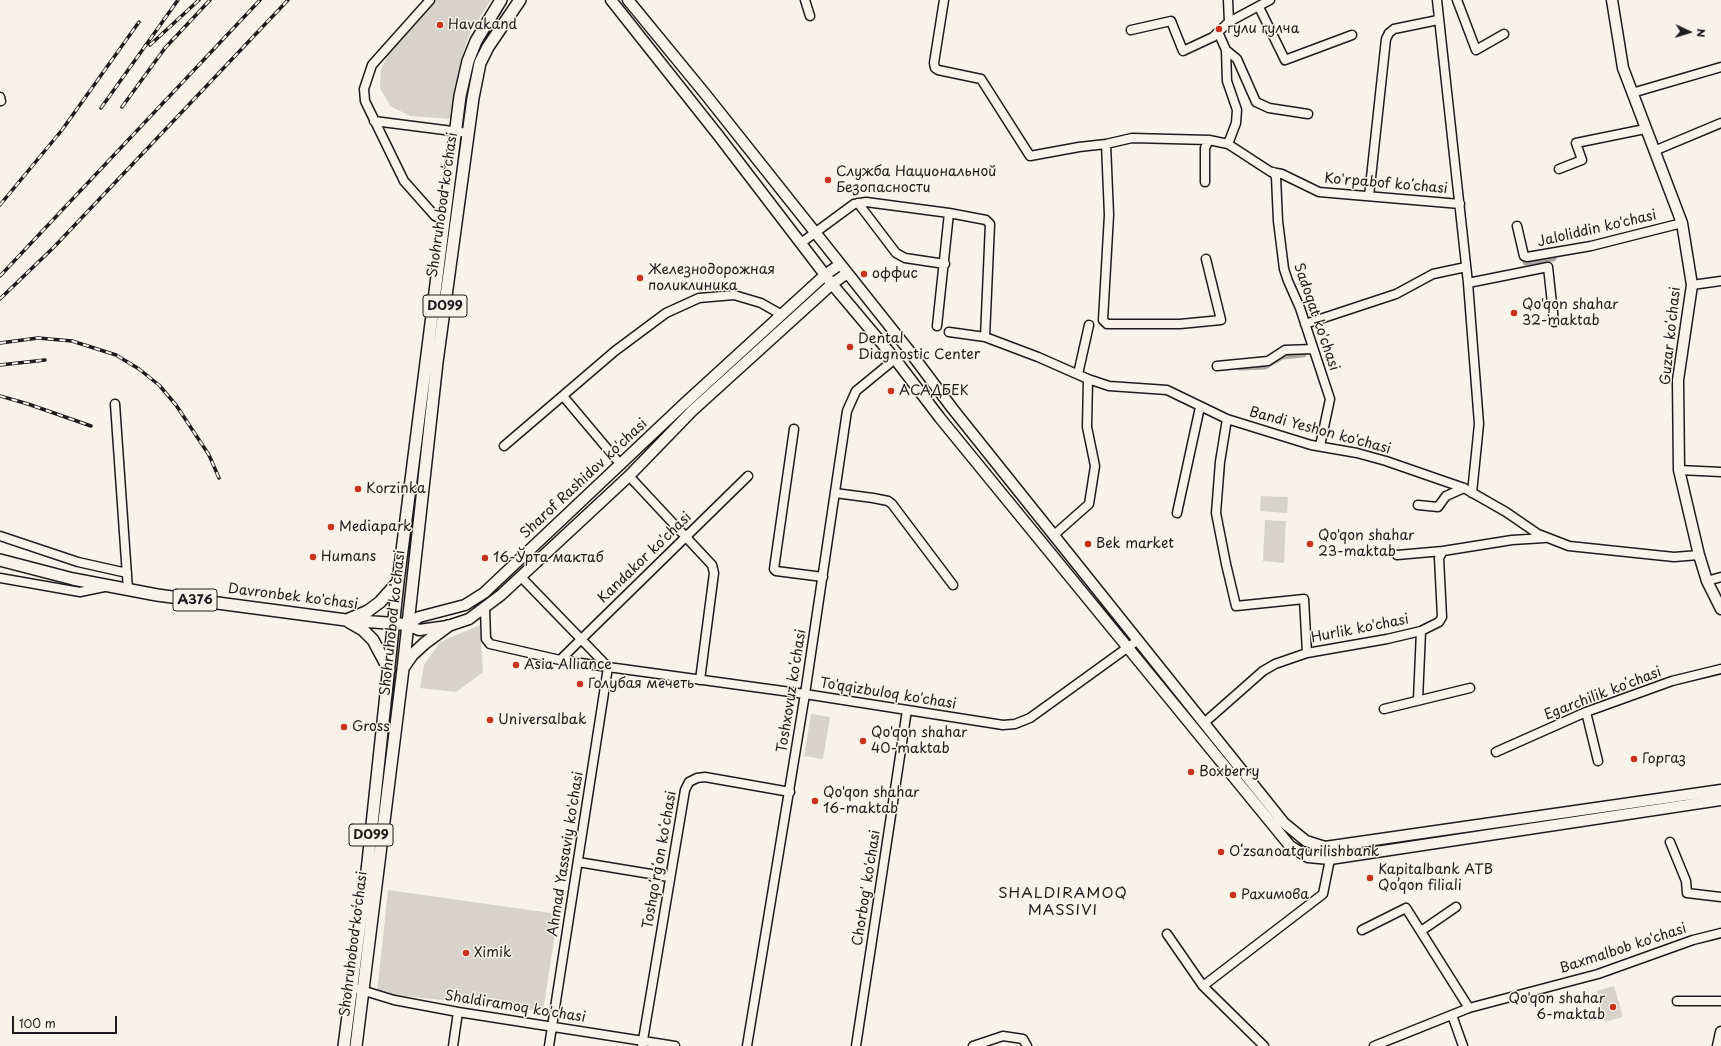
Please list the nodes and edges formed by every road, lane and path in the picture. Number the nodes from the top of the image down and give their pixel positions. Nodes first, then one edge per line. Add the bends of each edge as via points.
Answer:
1 (430, 0) edge
2 (501, 0) edge
3 (520, 0) edge
4 (611, 0) edge
5 (628, 0) edge
6 (805, 0) edge
7 (944, 0) edge
8 (1228, 0) edge
9 (1270, 0) edge
10 (1437, 0) edge
11 (1457, 0) edge
12 (1612, 0) edge
13 (1259, 7) junction
14 (810, 16) dead end
15 (1438, 20) junction
16 (1229, 22) junction
17 (1131, 30) dead end
18 (1218, 32) junction
19 (1504, 34) dead end
20 (1352, 35) dead end
21 (1226, 50) junction
22 (1721, 68) edge
23 (1632, 93) junction
24 (1308, 114) dead end
25 (374, 121) junction
26 (1721, 123) edge
27 (1645, 129) junction
28 (456, 131) junction
29 (468, 133) junction
30 (1209, 140) junction
31 (1106, 144) junction
32 (1228, 144) junction
33 (1654, 151) junction
34 (1559, 169) dead end
35 (1273, 172) junction
36 (1205, 182) dead end
37 (1369, 196) junction
38 (858, 203) junction
39 (1460, 204) junction
40 (949, 213) junction
41 (445, 221) junction
42 (1682, 223) junction
43 (1517, 226) dead end
44 (814, 232) junction
45 (801, 243) junction
46 (1206, 259) dead end
47 (945, 264) junction
48 (839, 265) junction
49 (1466, 267) junction
50 (846, 274) junction
51 (825, 275) junction
52 (1721, 281) edge
53 (1468, 283) junction
54 (832, 284) junction
55 (1692, 285) junction
56 (782, 315) junction
57 (1554, 322) dead end
58 (1305, 324) junction
59 (1088, 325) dead end
60 (937, 326) dead end
61 (949, 332) dead end
62 (985, 337) junction
63 (1313, 349) junction
64 (895, 359) junction
65 (1217, 366) dead end
66 (1078, 374) junction
67 (1088, 380) junction
68 (564, 396) junction
69 (115, 404) dead end
70 (1200, 408) junction
71 (1227, 419) junction
72 (794, 429) dead end
73 (504, 446) dead end
74 (1320, 446) junction
75 (621, 465) junction
76 (1679, 470) junction
77 (1721, 472) edge
78 (629, 476) junction
79 (748, 476) dead end
80 (1464, 488) junction
81 (835, 493) junction
82 (1472, 494) junction
83 (1418, 505) dead end
84 (574, 509) junction
85 (1177, 513) dead end
86 (583, 519) junction
87 (1054, 535) junction
88 (0, 536) edge
89 (686, 537) junction
90 (1545, 538) junction
91 (1443, 551) junction
92 (1397, 555) dead end
93 (1699, 555) junction
94 (0, 560) edge
95 (127, 573) junction
96 (521, 577) junction
97 (823, 577) junction
98 (1721, 577) edge
99 (0, 578) edge
100 (1707, 581) junction
101 (398, 582) junction
102 (953, 585) dead end
103 (108, 586) junction
104 (128, 590) junction
105 (485, 608) junction
106 (1721, 609) edge
107 (346, 620) junction
108 (394, 624) junction
109 (407, 625) junction
110 (448, 626) junction
111 (1421, 631) junction
112 (580, 638) junction
113 (1138, 640) junction
114 (1128, 647) junction
115 (1307, 652) junction
116 (560, 660) junction
117 (608, 667) junction
118 (403, 669) junction
119 (1721, 669) edge
120 (390, 672) junction
121 (700, 680) junction
122 (1470, 688) dead end
123 (805, 694) junction
124 (1418, 700) junction
125 (1384, 709) dead end
126 (907, 710) junction
127 (1586, 712) junction
128 (1204, 723) junction
129 (1496, 752) dead end
130 (1598, 761) dead end
131 (1721, 790) edge
132 (790, 792) junction
133 (1721, 800) edge
134 (1670, 842) dead end
135 (1330, 859) junction
136 (578, 862) junction
137 (669, 877) junction
138 (1721, 897) edge
139 (1456, 907) dead end
140 (1362, 930) dead end
141 (1421, 931) junction
142 (1167, 934) dead end
143 (1721, 934) edge
144 (1203, 986) junction
145 (358, 990) junction
146 (1676, 1001) dead end
147 (1721, 1001) edge
148 (1469, 1008) junction
149 (458, 1012) junction
150 (1452, 1015) junction
151 (552, 1026) junction
152 (1721, 1032) edge
153 (642, 1043) edge
154 (1025, 1043) edge
155 (344, 1046) edge
156 (356, 1046) edge
157 (454, 1046) edge
158 (549, 1046) edge
159 (675, 1046) edge
160 (747, 1046) edge
161 (856, 1046) edge
162 (974, 1046) edge
163 (1264, 1046) edge
164 (1374, 1046) edge
165 (1464, 1046) edge
166 (1718, 1046) edge

1 - 25 street via 372,65 364,95
2 - 28 highway, Shohruhobod koʻchasi / D099 via 476,41 468,61
3 - 29 highway, Shohruhobod koʻchasi / D099 via 480,62
4 - 45 main road
5 - 44 main road
6 - 14 street
7 - 31 street, Ko'rpabof koʻchasi via 935,68 981,79 1029,155
8 - 16 street
9 - 13 street
10 - 15 street
11 - 19 street via 1476,50
12 - 23 main road, Guzar koʻchasi via 1623,68
13 - 16 street
13 - 20 street via 1285,60
15 - 37 street via 1394,29 1386,39
15 - 39 street
16 - 18 street
17 - 18 street via 1171,21 1183,51
18 - 21 street
21 - 24 street via 1237,60 1256,102 1269,108
21 - 32 street via 1227,82 1237,110 1236,123
22 - 23 street
23 - 27 main road, Guzar koʻchasi
25 - 28 street
25 - 41 street via 404,181 434,216
26 - 33 street
27 - 33 main road, Guzar koʻchasi
27 - 34 street via 1576,143 1582,160
28 - 29 street
28 - 41 highway, Shohruhobod koʻchasi / D099
29 - 109 highway, Shohruhobod koʻchasi / D099 via 437,362
30 - 31 street, Ko'rpabof koʻchasi via 1132,138
30 - 32 street, Ko'rpabof koʻchasi
30 - 36 street via 1205,148
31 - 46 street via 1109,215 1104,320 1107,324 1180,324 1221,320
32 - 35 street, Ko'rpabof koʻchasi
33 - 42 main road, Guzar koʻchasi
35 - 37 street, Ko'rpabof koʻchasi via 1319,192
35 - 58 street, Sadoqat ko'chasi via 1276,177 1284,269
37 - 39 street, Ko'rpabof koʻchasi
38 - 40 street
38 - 44 street
38 - 47 street via 896,253 905,258
39 - 49 street
40 - 47 street
40 - 62 street via 986,220 990,224
41 - 101 highway, Shohruhobod koʻchasi / D099
42 - 43 street, Jaloliddin ko'chasi via 1591,246 1527,257 1524,256
42 - 55 main road, Guzar koʻchasi
44 - 45 street
44 - 48 main road
45 - 51 main road
47 - 60 street
48 - 50 main road
48 - 51 main road, Sharof Rashidov ko'chasi
49 - 53 street
49 - 58 street via 1433,274 1396,294
50 - 54 main road, Sharof Rashidov ko'chasi
50 - 87 main road
51 - 54 main road
51 - 56 main road, Sharof Rashidov ko'chasi
52 - 55 street
53 - 57 street, Jaloliddin ko'chasi via 1548,267
53 - 82 street via 1479,424
54 - 64 main road
54 - 78 main road, Sharof Rashidov ko'chasi via 692,411
55 - 76 main road, Guzar koʻchasi via 1678,380
56 - 68 street via 761,303 734,295 699,298 666,313 615,351
56 - 75 main road, Sharof Rashidov ko'chasi
58 - 63 street, Sadoqat ko'chasi
59 - 66 street
61 - 62 street, Bandi Yeshon ko'chasi
62 - 66 street, Bandi Yeshon ko'chasi
63 - 65 street via 1285,350 1268,361
63 - 74 street, Sadoqat ko'chasi via 1330,399
64 - 81 street, Toshxovuz koʻchasi via 856,391 847,411
64 - 114 main road via 940,418
66 - 67 street, Bandi Yeshon ko'chasi
67 - 70 street, Bandi Yeshon ko'chasi via 1110,386 1167,390
67 - 87 street via 1087,426 1095,466 1088,504
68 - 73 street
68 - 75 street
69 - 95 street
70 - 71 street, Bandi Yeshon ko'chasi
70 - 85 street
71 - 74 street, Bandi Yeshon ko'chasi
71 - 115 street via 1216,513 1236,606 1304,599
72 - 97 street via 774,570
74 - 80 street, Bandi Yeshon ko'chasi via 1386,461
75 - 84 main road, Sharof Rashidov ko'chasi
76 - 77 street
76 - 93 main road, Guzar koʻchasi
78 - 86 main road, Sharof Rashidov ko'chasi
78 - 89 street
79 - 89 street, Kandakor ko'chasi
80 - 82 street, Bandi Yeshon ko'chasi
80 - 83 street via 1446,496 1438,507
81 - 97 street, Toshxovuz koʻchasi
81 - 102 street via 873,498 892,504
82 - 90 street, Bandi Yeshon ko'chasi via 1506,512
84 - 86 main road
84 - 109 main road, Sharof Rashidov ko'chasi via 484,593 464,605 419,617
86 - 96 main road, Sharof Rashidov ko'chasi
87 - 113 main road
88 - 95 street via 78,562
89 - 112 street, Kandakor ko'chasi
89 - 121 street via 714,568
90 - 91 street via 1512,540
90 - 93 street, Bandi Yeshon ko'chasi via 1569,546 1674,556
91 - 92 street
91 - 111 street, Hurlik ko'chasi via 1439,558 1442,617 1439,622
93 - 100 main road, Guzar koʻchasi
94 - 103 highway, Davronbek ko'chasi / A376
95 - 104 street
96 - 105 main road, Sharof Rashidov ko'chasi
96 - 112 street
97 - 123 street, Toshxovuz koʻchasi
98 - 100 street
99 - 103 street via 80,592
100 - 106 main road, Guzar koʻchasi
101 - 107 highway via 380,602
101 - 108 highway, Shohruhobod koʻchasi / D099
103 - 104 highway, Davronbek ko'chasi / A376
104 - 107 highway, Davronbek ko'chasi / A376
105 - 110 main road, Sharof Rashidov ko'chasi via 469,619
105 - 116 street, To'qqizbuloq ko'chasi via 486,639 490,644
107 - 108 highway, Davronbek ko'chasi / A376
107 - 120 highway via 363,630 373,640
108 - 109 highway, Davronbek ko'chasi
108 - 120 highway, Shohruhobod koʻchasi / D099
109 - 110 main road, Sharof Rashidov ko'chasi via 420,630
109 - 118 highway, Shohruhobod koʻchasi / D099
110 - 118 highway via 424,643
111 - 115 street, Hurlik ko'chasi
111 - 124 street
112 - 116 street, Kandakor ko'chasi
112 - 117 street
113 - 114 street, To'qqizbuloq ko'chasi
113 - 128 main road
114 - 126 street, To'qqizbuloq ko'chasi via 1030,718 1015,724 1003,725
114 - 135 main road via 1290,846 1308,856
115 - 128 street, Hurlik ko'chasi via 1263,671
116 - 117 street, To'qqizbuloq ko'chasi
117 - 121 street, To'qqizbuloq ko'chasi
117 - 136 street, Ahmad Yassaviy ko'chasi
118 - 145 highway, Shohruhobod koʻchasi / D099
119 - 127 street, Egarchilik koʻchasi via 1672,681
120 - 145 highway, Shohruhobod koʻchasi / D099
121 - 123 street, To'qqizbuloq ko'chasi
122 - 124 street
123 - 126 street, To'qqizbuloq ko'chasi
123 - 132 street, Toshxovuz koʻchasi
124 - 125 street
126 - 161 street, Chorbog' ko'chasi
127 - 129 street, Egarchilik koʻchasi
127 - 130 street
128 - 131 main road via 1284,823 1306,841 1325,847
132 - 137 street, Toshqoʻrgʻon koʻchasi via 705,777 689,782 685,790
132 - 160 street, Toshxovuz koʻchasi
133 - 135 main road
134 - 138 street via 1686,881 1687,892
135 - 144 street via 1323,894
136 - 137 street
136 - 151 street, Ahmad Yassaviy ko'chasi
137 - 153 street, Toshqoʻrgʻon koʻchasi
139 - 141 street
140 - 141 street via 1406,908
141 - 148 street
142 - 144 street
143 - 148 street, Baxmalbob ko'chasi via 1693,940 1598,974
144 - 163 street
145 - 149 street, Shaldiramoq ko'chasi via 394,1000
145 - 155 highway, Shohruhobod koʻchasi / D099
145 - 156 highway, Shohruhobod koʻchasi / D099
146 - 147 street
148 - 150 street, Baxmalbob ko'chasi
149 - 151 street, Shaldiramoq ko'chasi
149 - 157 street
150 - 164 street, Baxmalbob ko'chasi
150 - 165 street
151 - 153 street, Shaldiramoq ko'chasi
151 - 158 street, Ahmad Yassaviy ko'chasi
152 - 166 main road
153 - 159 street, Shaldiramoq ko'chasi
154 - 162 street via 998,1036

